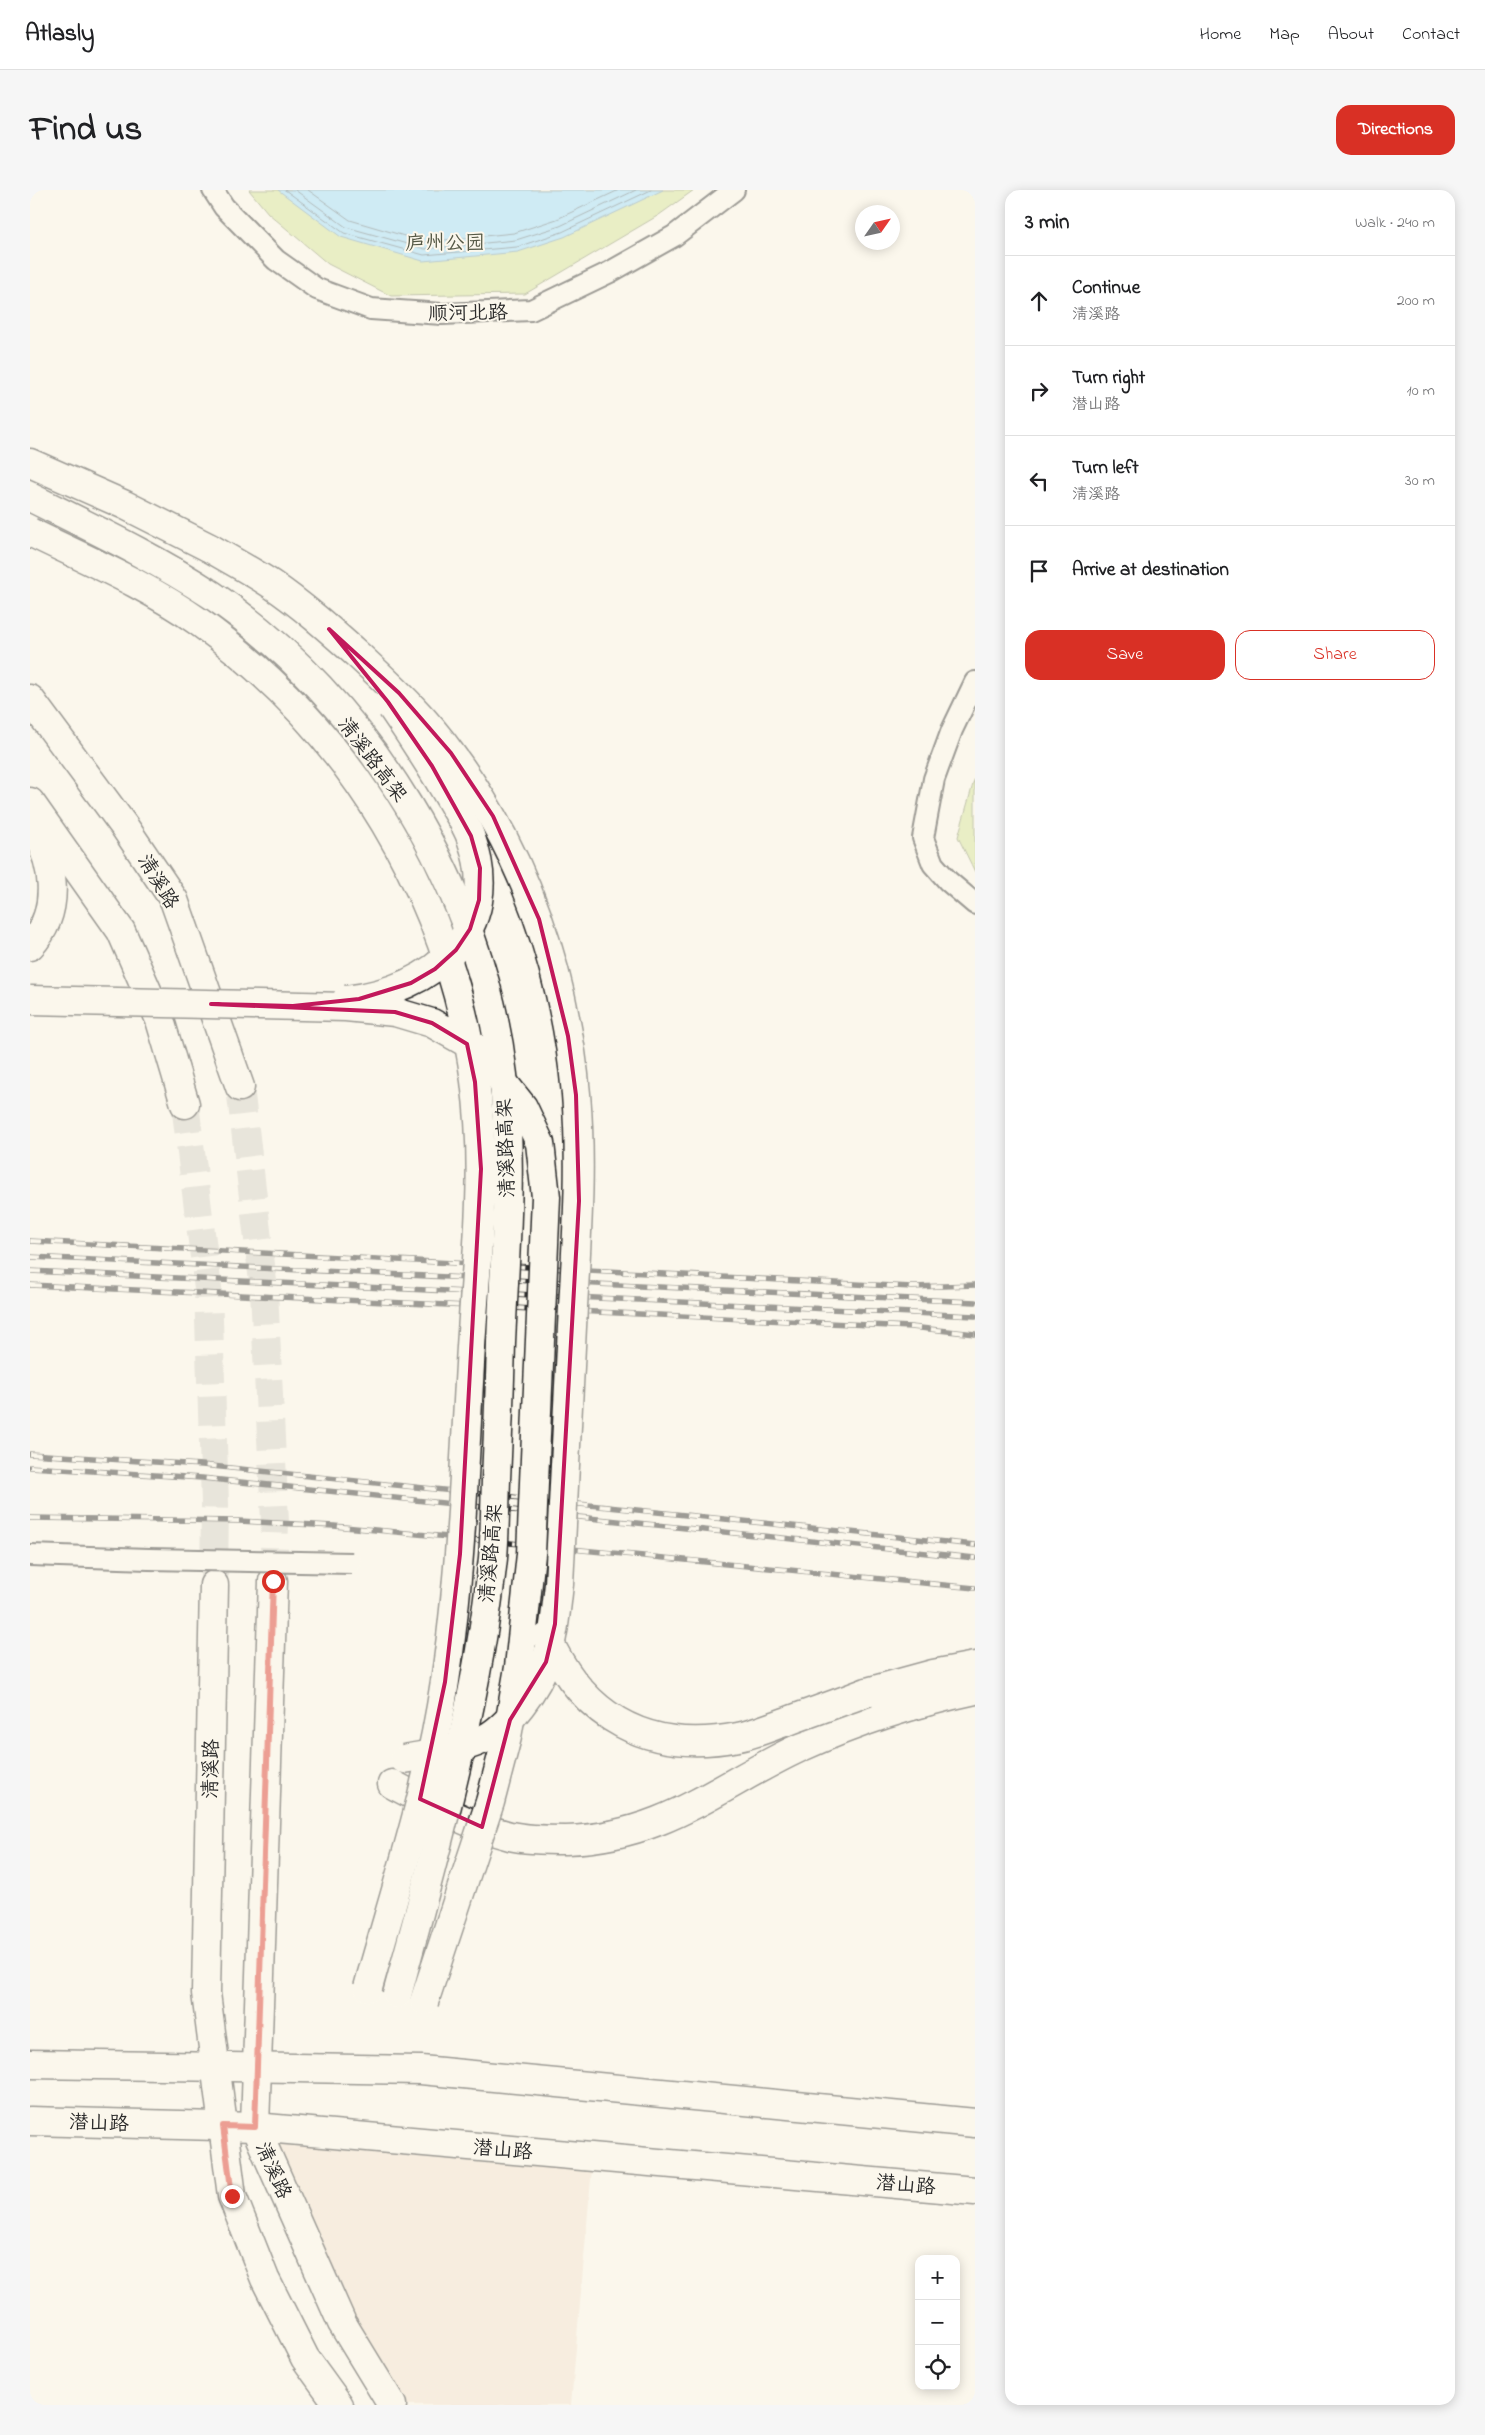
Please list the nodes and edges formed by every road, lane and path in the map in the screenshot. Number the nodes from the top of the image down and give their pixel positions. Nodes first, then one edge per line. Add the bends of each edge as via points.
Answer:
1 (213, 190) edge
2 (734, 190) edge
3 (30, 463) edge
4 (30, 497) edge
5 (30, 532) edge
6 (329, 629) junction
7 (975, 682) edge
8 (30, 699) edge
9 (30, 802) edge
10 (30, 824) edge
11 (975, 904) edge
12 (30, 946) edge
13 (240, 1088) tunnel mouth
14 (185, 1104) tunnel mouth
15 (531, 1554) junction
16 (30, 1555) edge
17 (352, 1563) dead end
18 (273, 1581) tunnel mouth
19 (214, 1585) tunnel mouth
20 (975, 1666) edge
21 (975, 1690) edge
22 (404, 1759) dead end
23 (392, 1784) dead end
24 (368, 1988) dead end
25 (397, 1995) dead end
26 (424, 2002) dead end
27 (30, 2064) edge
28 (216, 2067) junction
29 (257, 2068) junction
30 (30, 2121) edge
31 (975, 2123) edge
32 (223, 2126) junction
33 (255, 2127) junction
34 (975, 2191) edge
35 (339, 2405) edge
36 (392, 2405) edge

1 - 2 street, 顺河北路 via 224,207 270,254 318,289 370,309 442,314 531,310 610,272 674,236
3 - 6 main road, bridge via 125,505 210,548 270,584
4 - 25 main road, 清溪路高架, bridge via 146,555 214,597 278,647 320,690 386,769 421,826 470,934 486,990 503,1073 508,1169 493,1555 473,1690 453,1790
5 - 24 main road, 清溪路高架, bridge via 132,581 196,620 257,667 303,712 363,788 396,841 422,893 442,944 458,999 475,1082 481,1169 460,1554 445,1682 425,1783
6 - 15 main road, bridge via 388,702 432,766 471,836 480,868 480,900 470,928 456,950 435,969 411,983 349,1000 293,1006 186,1003 176,1003 166,1003 157,1003 147,1003 30,1000 139,1002 149,1003 158,1003 168,1003 178,1003 188,1004 198,1004 346,1007 395,1012 432,1023 476,1048 523,1107 540,1143 546,1197
6 - 22 main road, bridge via 405,700 451,753 493,816 519,869 554,968 576,1095 579,1201 562,1525 555,1624 546,1662 511,1719 484,1739 447,1752
7 - 11 street via 934,779 924,838 933,864
8 - 13 main road, 清溪路 via 174,900
9 - 14 main road via 121,931 160,1020
10 - 12 main road via 49,861 53,883 50,910 42,934
15 - 20 main road, bridge via 538,1605 547,1638 560,1666 580,1693 602,1712 650,1735 682,1742 739,1737 867,1692
15 - 26 main road, bridge via 519,1666 507,1737 487,1811
16 - 17 street, bridge
18 - 29 main road, 清溪路
19 - 28 main road, 清溪路 via 206,1993
21 - 23 main road, bridge via 881,1715 840,1730 798,1749 684,1812 653,1825 588,1839 510,1836 459,1819
27 - 28 main road
28 - 29 main road
28 - 32 main road, 清溪路
29 - 31 main road via 422,2070
29 - 33 main road, 清溪路
30 - 32 main road, 潜山路
32 - 33 main road, 潜山路
32 - 35 main road, 清溪路 via 232,2196 265,2280 305,2358
33 - 34 main road, 潜山路
33 - 36 main road, 清溪路 via 342,2323

